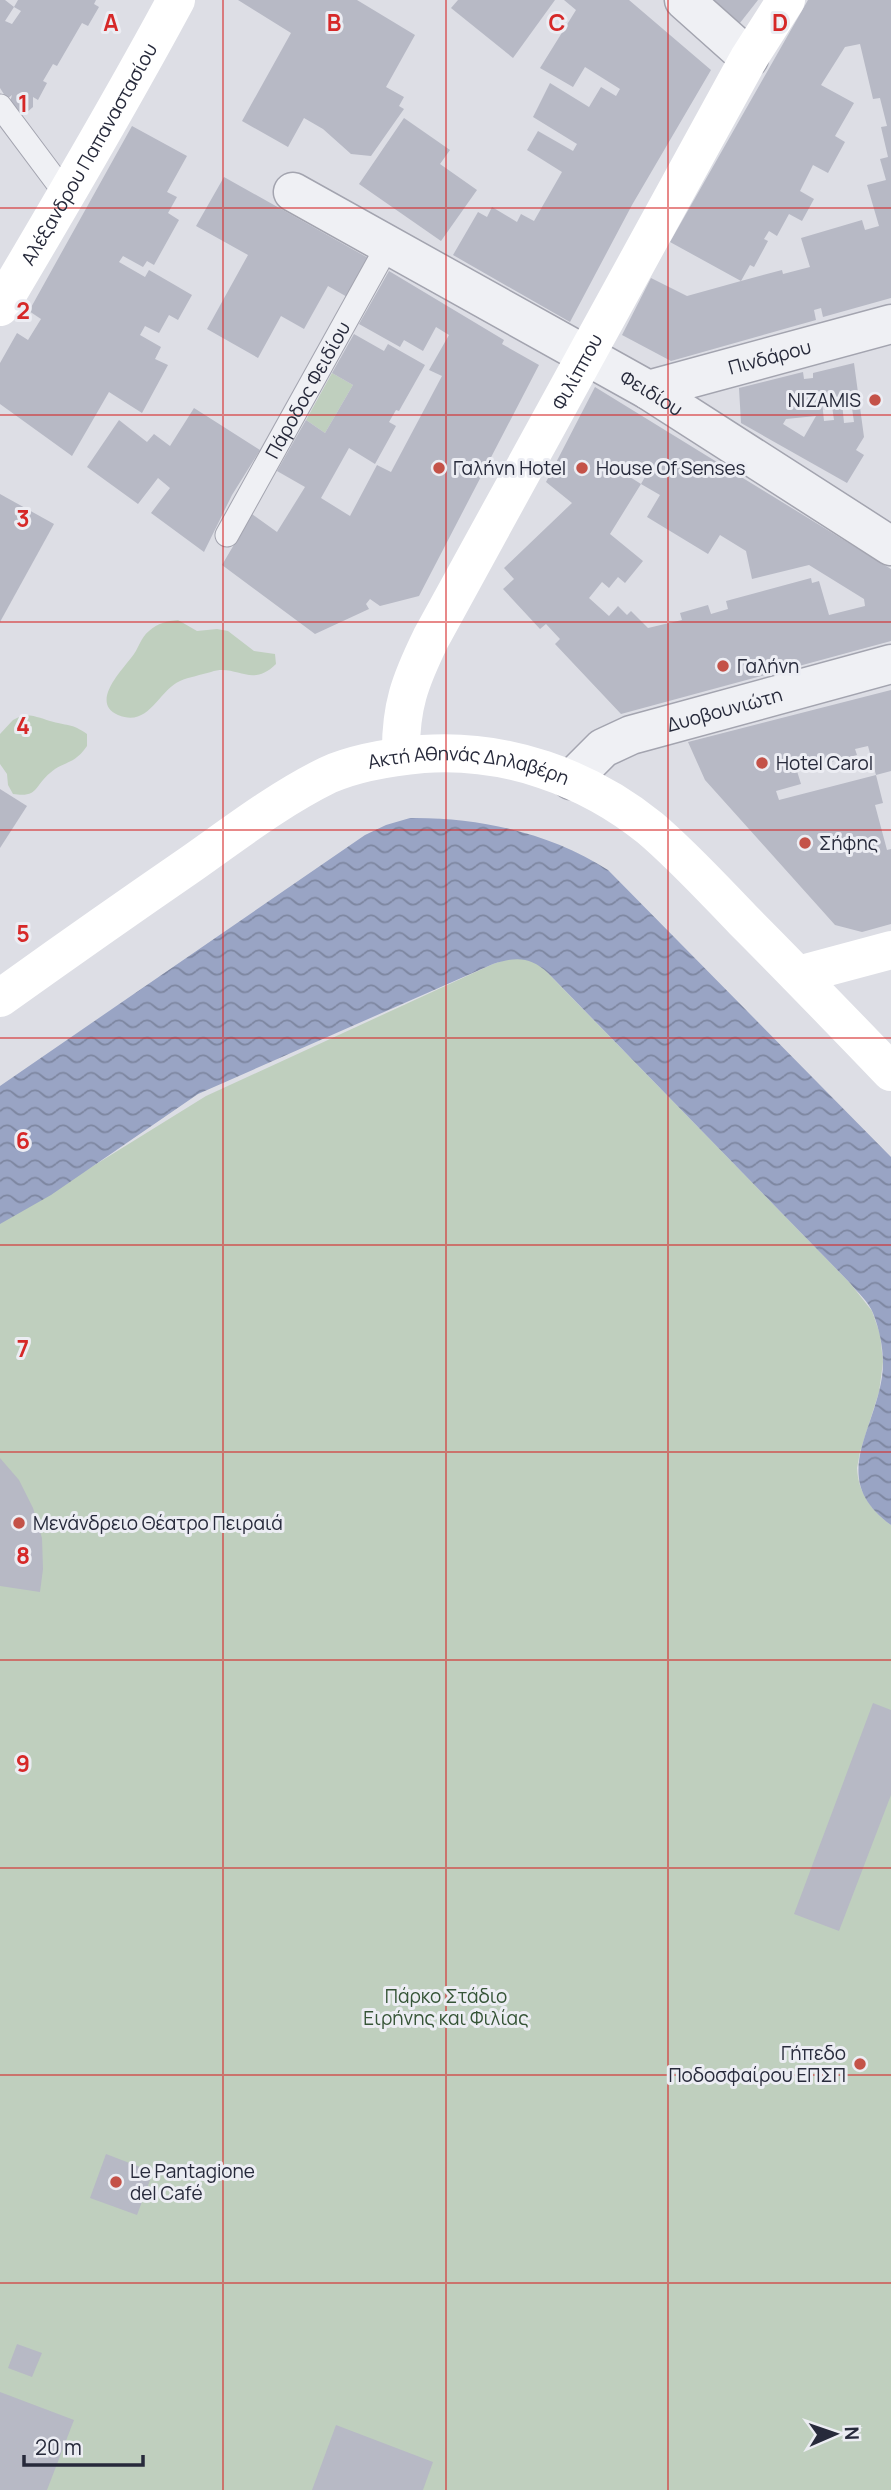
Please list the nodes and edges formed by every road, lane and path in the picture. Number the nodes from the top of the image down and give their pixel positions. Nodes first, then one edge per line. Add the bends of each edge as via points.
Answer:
1 (176, 0) edge
2 (684, 0) edge
3 (786, 0) edge
4 (749, 58) junction
5 (0, 106) edge
6 (293, 192) dead end
7 (65, 193) junction
8 (388, 245) junction
9 (0, 307) edge
10 (891, 324) edge
11 (587, 356) junction
12 (648, 390) junction
13 (227, 536) dead end
14 (891, 546) edge
15 (891, 664) edge
16 (401, 756) junction
17 (570, 780) junction
18 (891, 950) edge
19 (798, 975) junction
20 (0, 998) edge
21 (891, 1072) edge

1 - 7 street, Αλέξανδρου Παπαναστασίου via 124,98
2 - 4 street
3 - 4 street, Φιλίππου
4 - 11 street, Φιλίππου
5 - 7 lane
6 - 8 street, Φειδίου
7 - 9 street, Αλέξανδρου Παπαναστασίου
8 - 11 street, Φειδίου
8 - 13 lane, Πάροδος Φειδίου
10 - 12 street, Πινδάρου
11 - 12 street, Φειδίου
11 - 16 street, Φιλίππου via 417,667 405,700
12 - 14 street, Φειδίου
15 - 17 street, Δυοβουνιώτη via 631,735 603,747
16 - 17 street, Ακτή Αθηνάς Δηλαβέρη via 486,756
16 - 20 street, Ακτή Αθηνάς Δηλαβέρη via 355,766 301,789
17 - 19 street, Ακτή Αθηνάς Δηλαβέρη via 609,799 652,830
18 - 19 street
19 - 21 street, Ακτή Αθηνάς Δηλαβέρη

